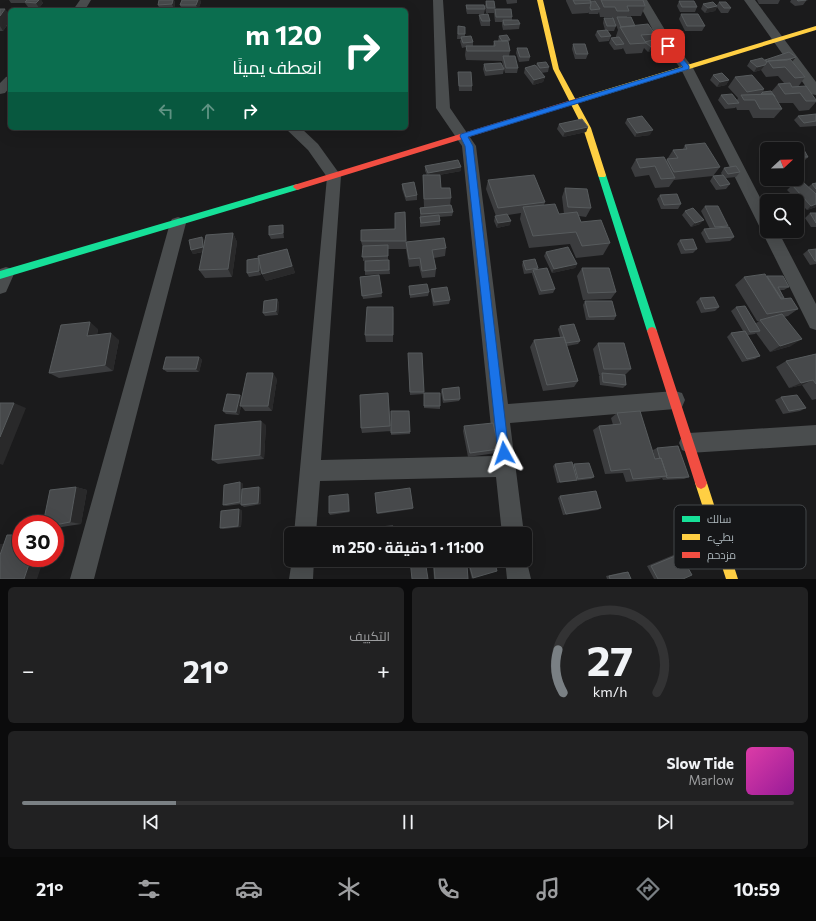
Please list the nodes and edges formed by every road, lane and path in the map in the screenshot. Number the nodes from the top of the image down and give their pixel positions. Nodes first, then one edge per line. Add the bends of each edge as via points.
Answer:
1 (438, 0) edge
2 (540, 0) edge
3 (642, 0) edge
4 (749, 0) edge
5 (816, 28) edge
6 (779, 40) junction
7 (687, 68) junction
8 (8, 82) edge
9 (0, 90) edge
10 (816, 91) edge
11 (573, 102) junction
12 (294, 130) edge
13 (464, 136) junction
14 (334, 176) junction
15 (760, 212) edge
16 (178, 223) junction
17 (774, 238) edge
18 (2, 279) edge
19 (816, 322) edge
20 (675, 400) junction
21 (500, 414) junction
22 (816, 435) edge
23 (689, 443) junction
24 (505, 466) junction
25 (310, 471) junction
26 (709, 505) edge
27 (306, 527) edge
28 (512, 527) edge
29 (302, 567) edge
30 (517, 567) edge
31 (729, 569) edge
32 (82, 579) edge
33 (301, 579) edge
34 (518, 579) edge
35 (732, 579) edge

1 - 13 street via 444,108 446,115
2 - 11 street via 556,69
3 - 7 street via 668,46
4 - 6 street
5 - 6 street
6 - 7 street
6 - 10 street
7 - 11 street
7 - 15 street
8 - 9 street
11 - 13 street
11 - 20 street via 587,128
12 - 14 street via 313,147
13 - 14 street
13 - 21 street via 469,146
14 - 16 street
14 - 25 street
16 - 18 street
16 - 32 street
17 - 19 street
20 - 21 street
20 - 23 street
21 - 24 street
22 - 23 street
23 - 26 street
24 - 25 street
24 - 28 street
25 - 27 street
29 - 33 street
30 - 34 street
31 - 35 street

